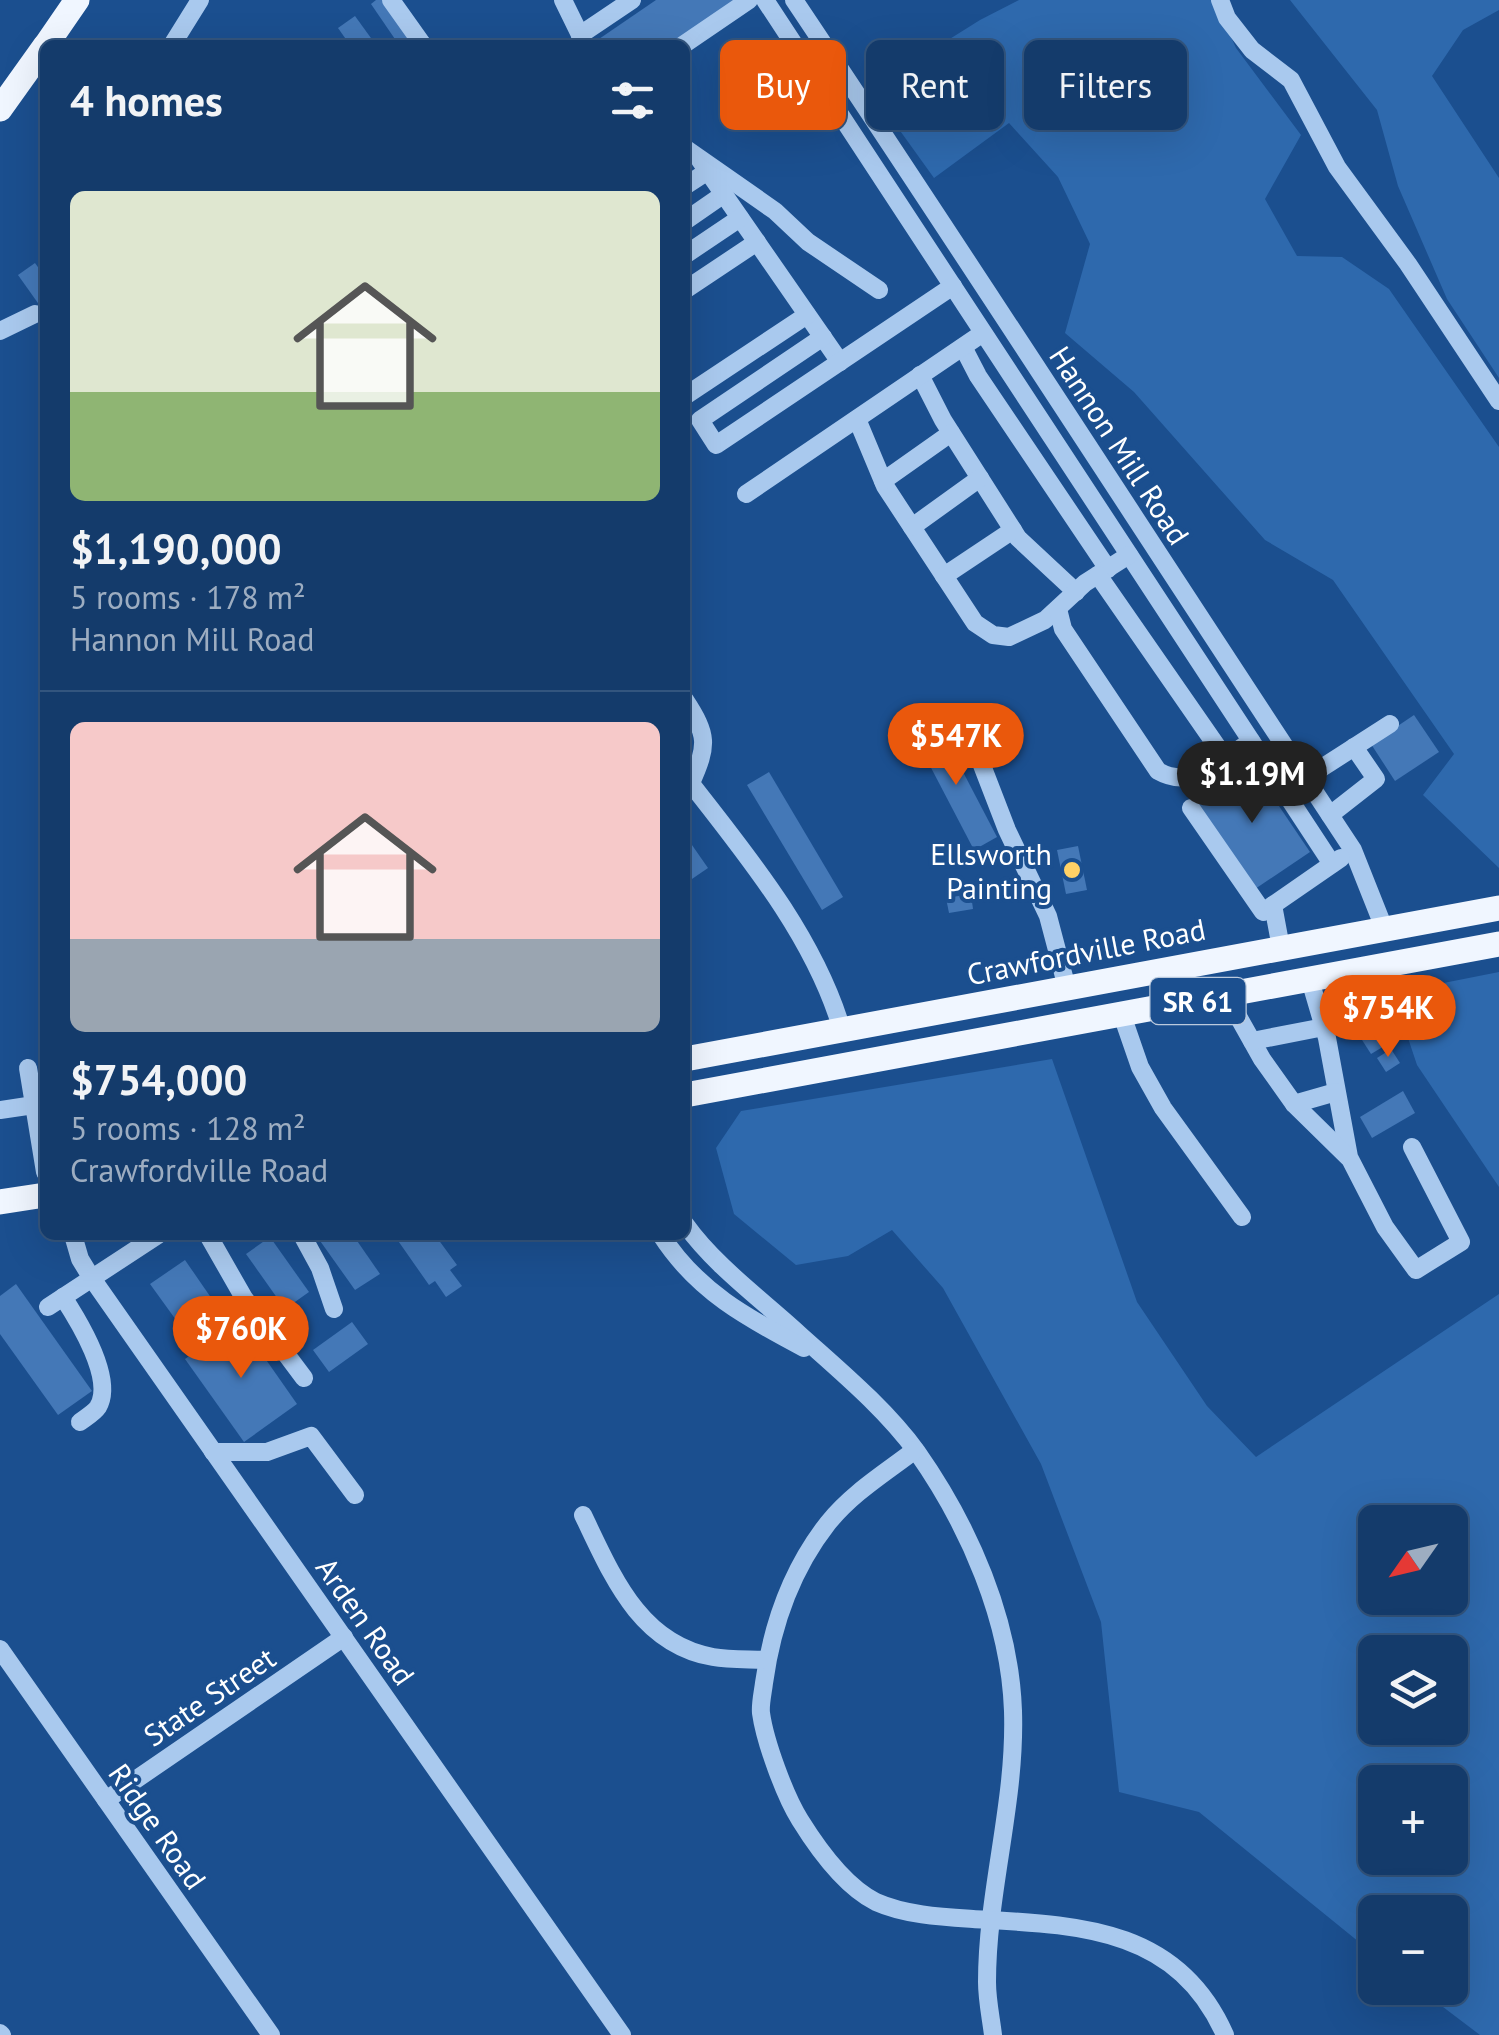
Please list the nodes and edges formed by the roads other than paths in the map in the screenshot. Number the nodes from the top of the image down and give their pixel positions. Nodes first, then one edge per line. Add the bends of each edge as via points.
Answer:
1 (77, 0) edge
2 (200, 0) edge
3 (392, 0) edge
4 (564, 0) edge
5 (632, 0) edge
6 (749, 0) edge
7 (765, 0) edge
8 (794, 0) edge
9 (1220, 0) edge
10 (49, 40) edge
11 (175, 40) edge
12 (420, 40) edge
13 (583, 40) edge
14 (690, 40) edge
15 (40, 52) edge
16 (0, 109) edge
17 (690, 153) edge
18 (704, 166) junction
19 (690, 181) edge
20 (724, 194) junction
21 (690, 217) edge
22 (740, 218) junction
23 (757, 242) junction
24 (690, 252) edge
25 (979, 277) junction
26 (690, 287) edge
27 (955, 289) junction
28 (879, 290) dead end
29 (35, 314) dead end
30 (807, 314) junction
31 (0, 332) edge
32 (984, 333) junction
33 (823, 337) junction
34 (963, 346) junction
35 (840, 362) junction
36 (920, 375) junction
37 (690, 393) edge
38 (1499, 401) edge
39 (857, 418) junction
40 (952, 432) junction
41 (980, 478) junction
42 (883, 480) junction
43 (746, 494) dead end
44 (912, 527) junction
45 (1013, 530) junction
46 (1129, 555) junction
47 (1103, 572) junction
48 (944, 576) junction
49 (1076, 592) junction
50 (1058, 609) junction
51 (690, 709) edge
52 (1390, 724) dead end
53 (968, 729) dead end
54 (1251, 741) junction
55 (1354, 747) junction
56 (1225, 758) junction
57 (690, 776) edge
58 (1306, 778) junction
59 (690, 782) edge
60 (1191, 808) dead end
61 (1330, 815) junction
62 (1354, 850) junction
63 (1332, 864) junction
64 (1274, 905) junction
65 (1499, 908) edge
66 (1384, 928) junction
67 (1499, 944) edge
68 (1281, 948) junction
69 (1433, 956) junction
70 (1322, 977) junction
71 (1067, 988) junction
72 (1226, 995) junction
73 (1011, 998) junction
74 (1122, 1015) junction
75 (886, 1022) junction
76 (1324, 1027) junction
77 (842, 1030) junction
78 (1252, 1041) junction
79 (943, 1048) junction
80 (690, 1058) edge
81 (28, 1068) dead end
82 (815, 1071) junction
83 (1336, 1092) junction
84 (690, 1094) edge
85 (1294, 1104) junction
86 (34, 1105) junction
87 (0, 1110) edge
88 (40, 1142) edge
89 (1412, 1148) dead end
90 (1348, 1157) junction
91 (40, 1196) edge
92 (0, 1202) edge
93 (1242, 1217) dead end
94 (690, 1230) edge
95 (74, 1240) edge
96 (150, 1240) edge
97 (211, 1240) edge
98 (305, 1240) edge
99 (665, 1240) edge
100 (704, 1248) junction
101 (684, 1264) junction
102 (90, 1277) junction
103 (334, 1310) dead end
104 (829, 1361) junction
105 (304, 1378) dead end
106 (80, 1422) dead end
107 (915, 1450) junction
108 (214, 1452) junction
109 (355, 1495) dead end
110 (583, 1515) dead end
111 (344, 1638) junction
112 (0, 1650) edge
113 (767, 1660) junction
114 (106, 1800) junction
115 (991, 1920) junction
116 (271, 2035) edge
117 (622, 2035) edge
118 (993, 2035) edge
119 (1225, 2035) edge

1 - 10 main road
2 - 11 street
3 - 12 street
4 - 13 street
5 - 13 street
6 - 14 street
7 - 27 street
8 - 25 street, Hannon Mill Road
9 - 38 street via 1252,50 1291,80 1336,166
15 - 16 main road
17 - 18 street
18 - 19 street
18 - 20 street
18 - 28 street
20 - 21 street
20 - 22 street
22 - 23 street
22 - 24 street
23 - 26 street
23 - 30 street
25 - 27 street
25 - 58 street, Hannon Mill Road
27 - 32 street
27 - 35 street
29 - 31 street
30 - 33 street
30 - 37 street
32 - 34 street
32 - 46 street
33 - 35 street
33 - 35 street via 700,420 716,445
34 - 36 street
34 - 47 street
36 - 39 street
36 - 40 street
39 - 42 street
39 - 43 street
40 - 41 street
40 - 42 street
41 - 44 street
41 - 45 street
42 - 44 street
44 - 48 street
45 - 48 street
45 - 49 street
46 - 47 street
46 - 54 street
47 - 49 street
47 - 56 street
48 - 50 street via 976,623 993,635 1009,637
49 - 50 street
50 - 56 street via 1064,629 1158,771 1184,779
51 - 57 street via 704,736 704,754
52 - 55 street
53 - 71 street via 1048,916
54 - 56 street
54 - 63 street
55 - 58 street
55 - 61 street via 1376,779
58 - 61 street, Hannon Mill Road
59 - 77 street via 757,868 830,990
60 - 64 street via 1263,912
61 - 62 street, Hannon Mill Road
62 - 63 street
62 - 66 street, Hannon Mill Road
63 - 64 street
64 - 68 street
65 - 66 main road, Crawfordville Road / SR 61
66 - 68 main road, Crawfordville Road / SR 61
66 - 69 main road via 1412,950
66 - 70 main road via 1360,955
67 - 69 main road, SR 61
68 - 71 main road, Crawfordville Road / SR 61
69 - 70 main road, SR 61
70 - 72 main road, SR 61
70 - 76 street
71 - 73 main road, Crawfordville Road / SR 61
72 - 74 main road, SR 61
72 - 78 street
73 - 75 main road, Crawfordville Road / SR 61
73 - 79 main road
74 - 79 main road, SR 61
74 - 93 street via 1163,1108
75 - 77 main road, Crawfordville Road / SR 61
75 - 82 main road via 856,1050
76 - 78 street
76 - 83 street
77 - 80 main road, Crawfordville Road / SR 61
78 - 85 street
79 - 82 main road, SR 61
81 - 86 street
82 - 84 main road, SR 61
83 - 85 street
83 - 90 street
85 - 90 street
86 - 87 street
86 - 88 street
89 - 90 street via 1461,1242 1416,1270
91 - 92 main road
94 - 100 street
95 - 102 street, Arden Road
96 - 102 street
97 - 105 street
98 - 103 street
99 - 101 street
100 - 101 street
100 - 104 street
101 - 104 street via 735,1312
102 - 106 street via 56,1302 85,1333 100,1376 98,1408
102 - 108 street, Arden Road
104 - 107 street
107 - 113 street via 852,1498 812,1547 779,1615
107 - 115 street via 984,1577 1004,1645 1013,1708 1012,1772
108 - 109 street via 267,1452 311,1436
108 - 111 street, Arden Road
110 - 113 street via 620,1592 657,1634 711,1657
111 - 114 street, State Street
111 - 117 street, Arden Road
112 - 114 street, Ridge Road
113 - 115 street via 760,1711 789,1802 826,1862 876,1902
114 - 116 street, Ridge Road
115 - 118 street via 986,1985
115 - 119 street via 1085,1927 1125,1939 1190,1982

